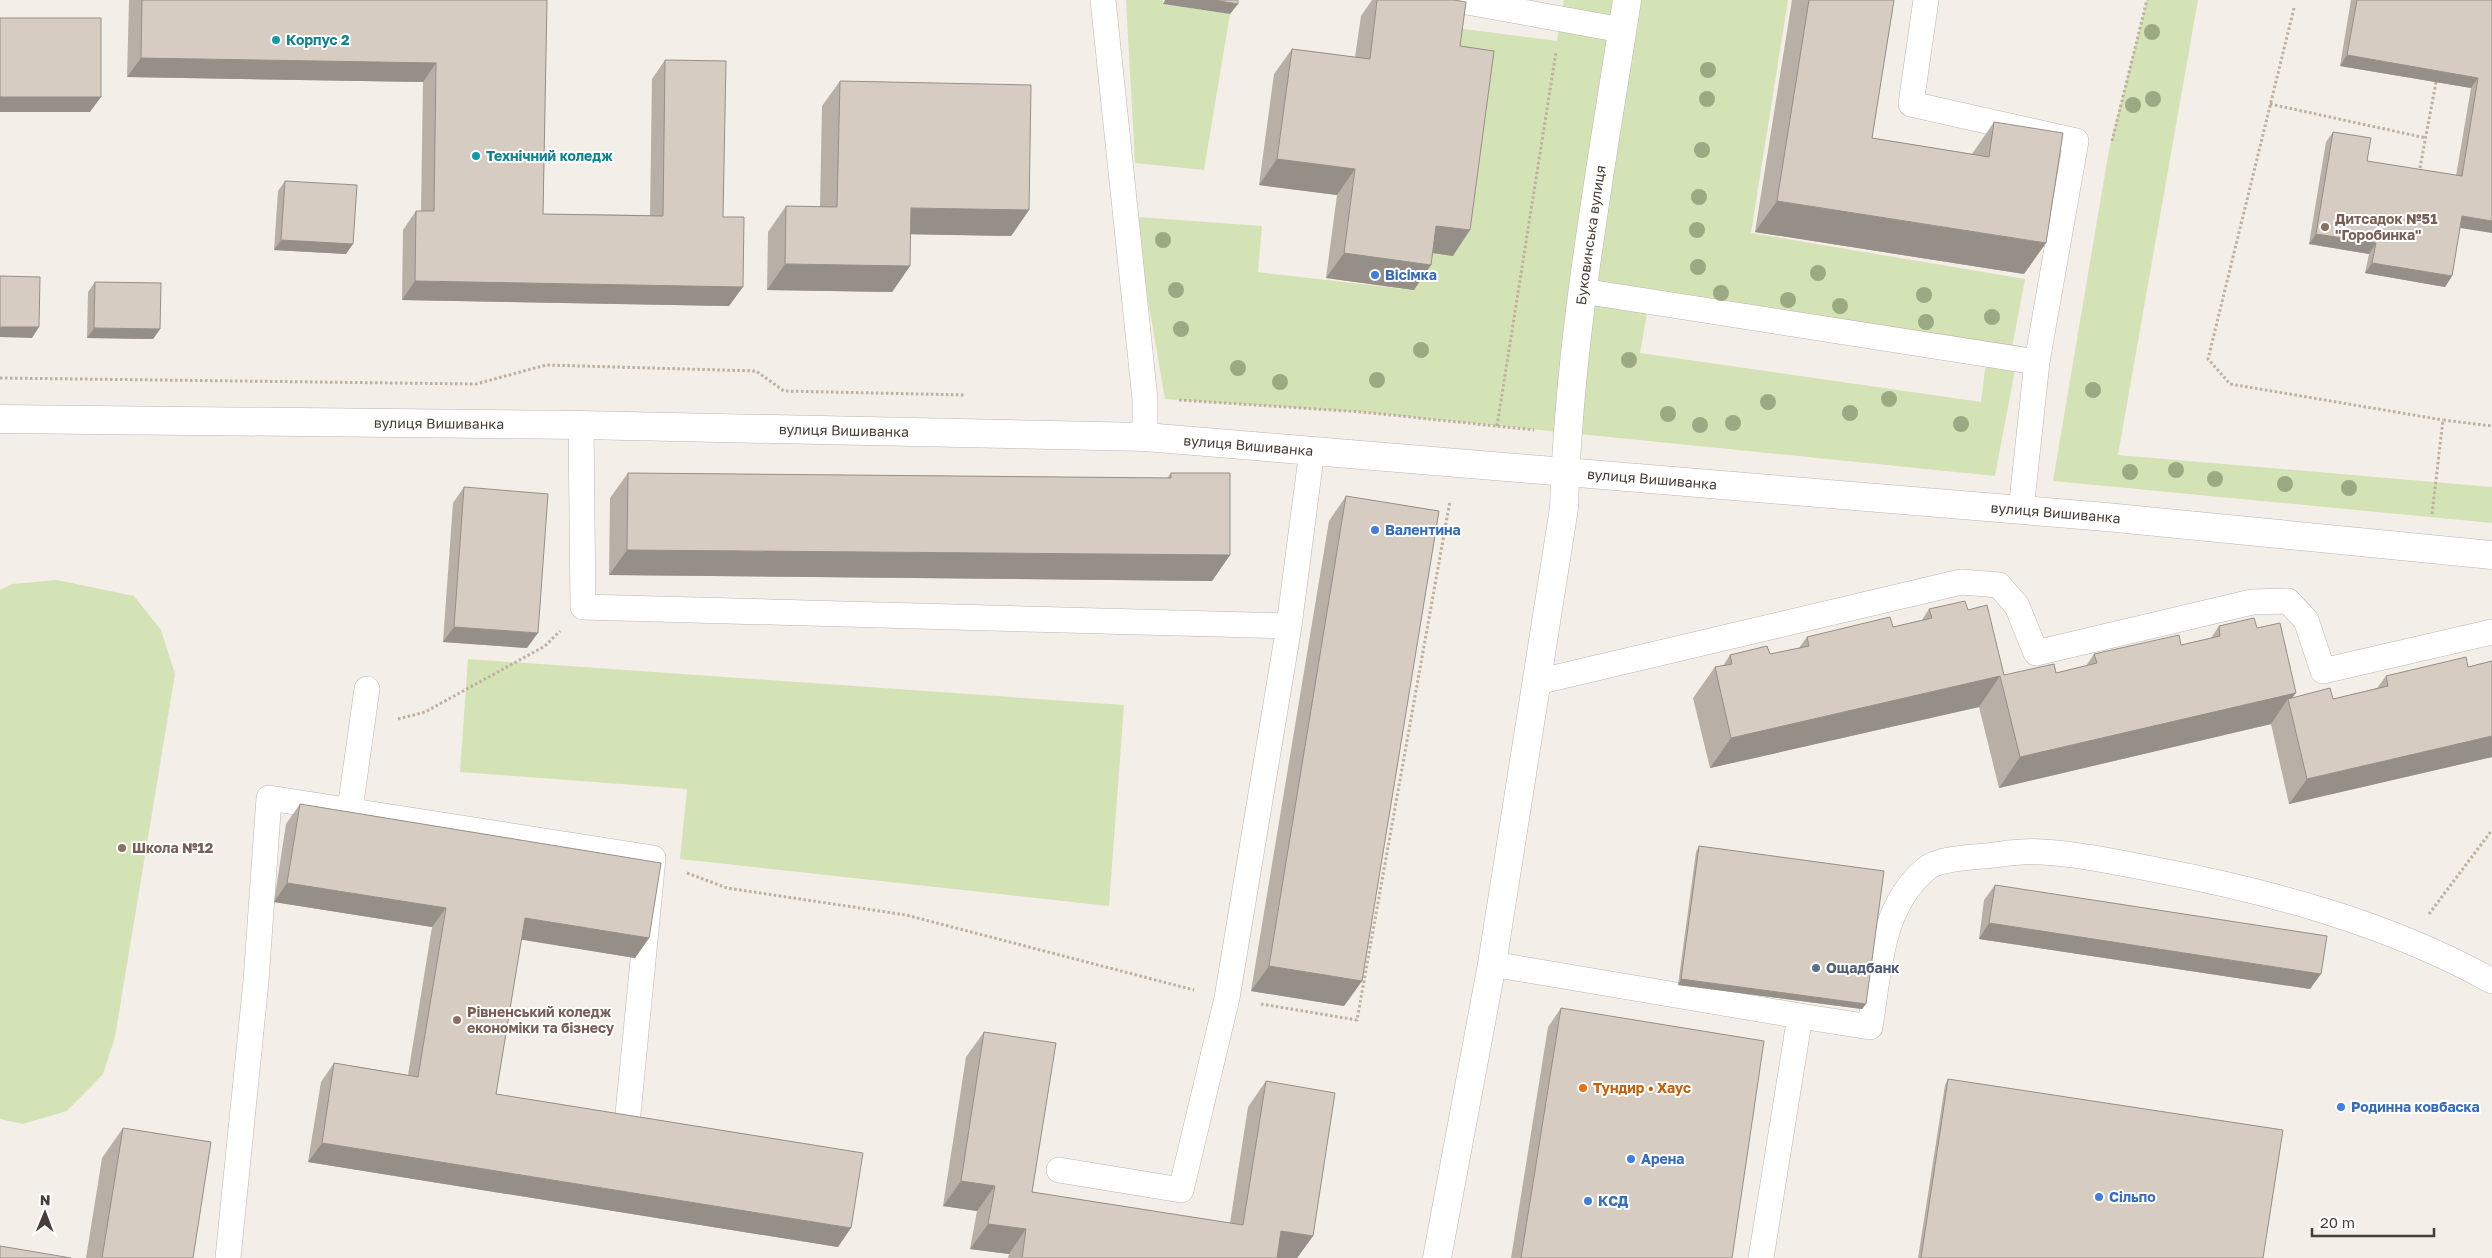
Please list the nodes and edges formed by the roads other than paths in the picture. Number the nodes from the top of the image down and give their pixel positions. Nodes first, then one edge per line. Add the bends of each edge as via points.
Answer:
1 (1103, 0) edge
2 (1456, 0) edge
3 (1627, 0) edge
4 (1926, 0) edge
5 (1622, 30) junction
6 (1582, 291) junction
7 (2037, 362) junction
8 (0, 419) edge
9 (582, 425) junction
10 (1145, 437) junction
11 (1312, 450) junction
12 (1565, 472) junction
13 (2021, 510) junction
14 (2492, 555) edge
15 (1289, 626) junction
16 (2492, 632) edge
17 (1536, 682) junction
18 (367, 689) dead end
19 (350, 809) junction
20 (1492, 964) junction
21 (2492, 981) edge
22 (1800, 1016) junction
23 (628, 1114) edge
24 (1059, 1170) dead end
25 (228, 1258) edge
26 (1436, 1258) edge
27 (1761, 1258) edge

1 - 10 lane via 1145,399
2 - 5 lane
3 - 5 street, Буковинська вулиця
4 - 7 lane via 1911,104 2076,141
5 - 6 street, Буковинська вулиця
6 - 7 lane
6 - 12 street, Буковинська вулиця
7 - 13 lane
8 - 9 street, вулиця Вишиванка
9 - 10 street, вулиця Вишиванка
9 - 15 lane via 583,607
10 - 11 street, вулиця Вишиванка
11 - 12 street, вулиця Вишиванка
11 - 15 lane
12 - 13 street, вулиця Вишиванка
12 - 17 street, Буковинська вулиця via 1564,508
13 - 14 street, вулиця Вишиванка
15 - 24 lane via 1227,998 1181,1190
16 - 17 lane via 2323,671 2306,620 2288,601 2252,602 2036,654 2017,606 2000,585 1961,582
17 - 20 street, Буковинська вулиця
18 - 19 lane
19 - 23 lane via 653,858
19 - 25 lane via 269,798 255,991
20 - 22 lane
20 - 26 street, Буковинська вулиця
21 - 22 lane via 2446,956 2317,908 2200,878 2041,851 1962,858 1927,867 1901,897 1885,934 1870,1027
22 - 27 lane

